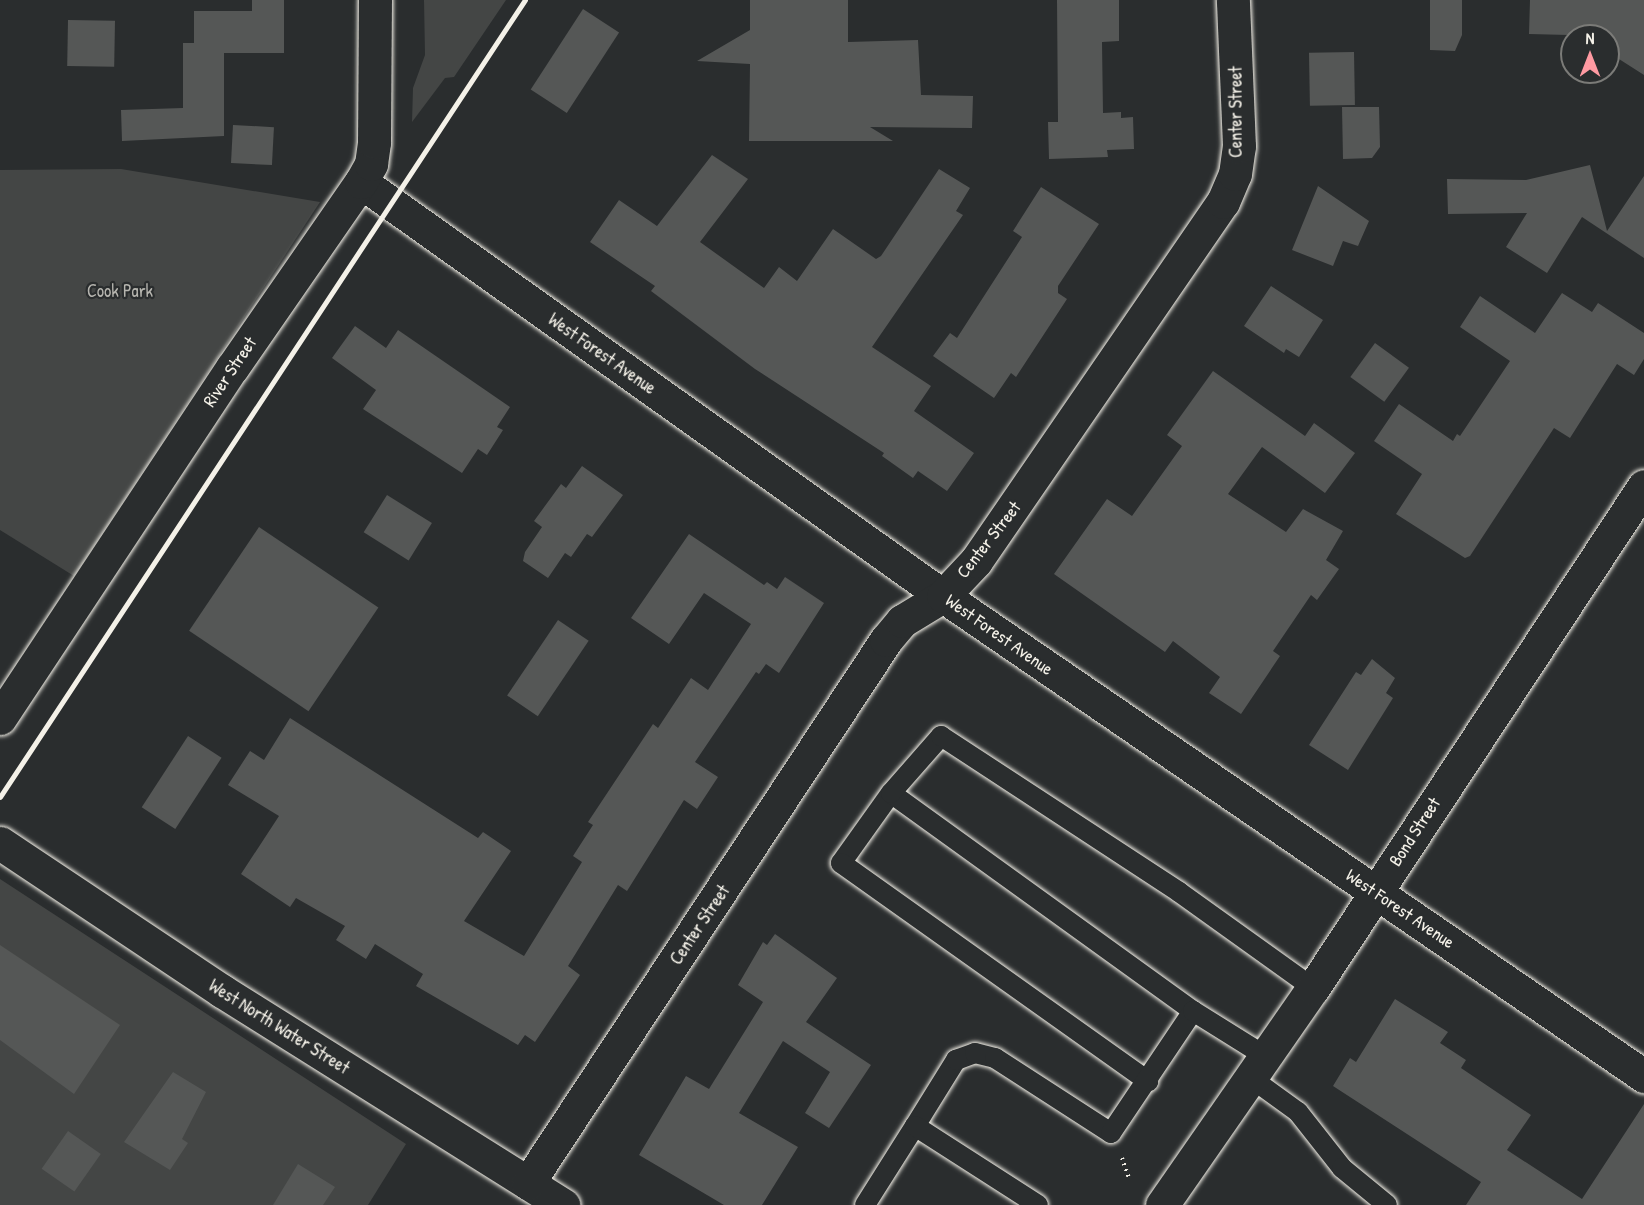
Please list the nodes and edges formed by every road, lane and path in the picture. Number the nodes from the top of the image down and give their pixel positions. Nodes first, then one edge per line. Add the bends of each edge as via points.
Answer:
1 (375, 0) edge
2 (1233, 0) edge
3 (361, 182) junction
4 (1644, 486) edge
5 (943, 596) junction
6 (0, 718) edge
7 (891, 793) junction
8 (0, 843) edge
9 (1376, 892) junction
10 (1312, 988) junction
11 (1193, 1011) junction
12 (1258, 1067) junction
13 (1644, 1076) edge
14 (1148, 1081) junction
15 (915, 1126) junction
16 (528, 1184) junction
17 (562, 1205) edge
18 (865, 1205) edge
19 (1038, 1205) edge
20 (1162, 1205) edge
21 (1387, 1205) edge

1 - 3 street, River Street via 374,142 371,164
2 - 5 street, Center Street via 1239,146 1223,202 997,533
3 - 5 street, West Forest Avenue
3 - 6 street, River Street via 232,368
4 - 9 street, Bond Street
5 - 9 street, West Forest Avenue
5 - 16 street, Center Street via 902,621 886,640
7 - 10 lane via 941,736 1179,892
7 - 11 lane
7 - 14 lane via 841,863
8 - 16 street, West North Water Street via 222,991
9 - 10 street, Bond Street
9 - 13 street, West Forest Avenue
10 - 12 street, Bond Street
11 - 12 lane
11 - 14 lane
12 - 20 street, Bond Street
12 - 21 lane via 1342,1168
14 - 15 lane via 1111,1133 995,1058 975,1053 956,1060
15 - 18 lane
15 - 19 lane
16 - 17 street, West North Water Street

